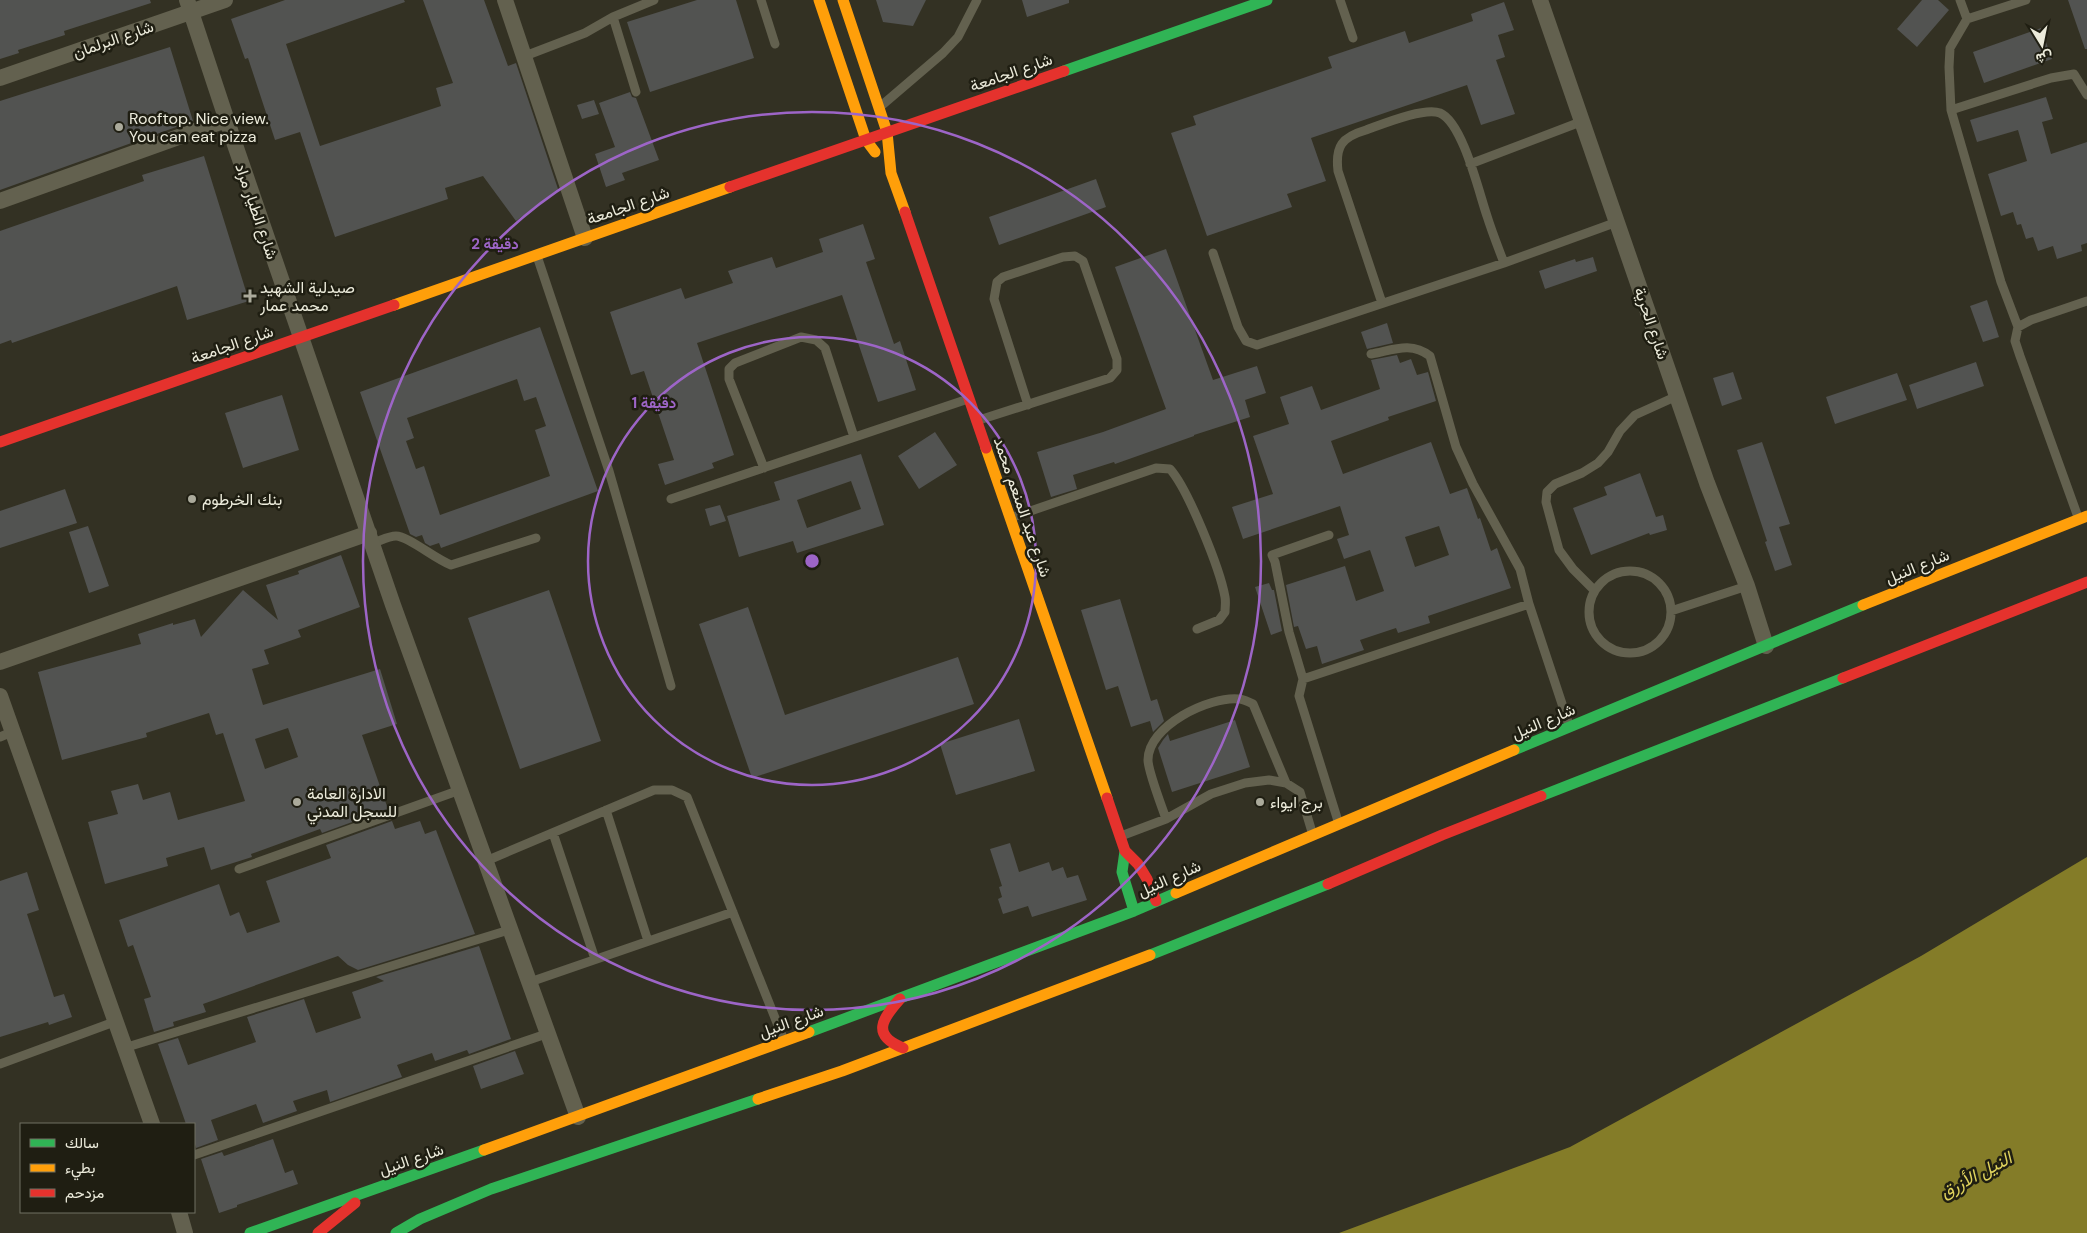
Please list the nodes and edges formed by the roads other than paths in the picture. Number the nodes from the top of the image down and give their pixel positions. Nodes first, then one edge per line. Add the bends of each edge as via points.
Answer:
1 (225, 0) edge
2 (506, 0) edge
3 (654, 0) edge
4 (761, 0) edge
5 (818, 0) edge
6 (842, 0) edge
7 (977, 0) edge
8 (1267, 0) edge
9 (1340, 0) edge
10 (1540, 0) edge
11 (1960, 0) edge
12 (2026, 0) edge
13 (189, 6) edge
14 (1224, 7) edge
15 (613, 17) junction
16 (1966, 19) junction
17 (1353, 38) dead end
18 (775, 44) dead end
19 (525, 56) junction
20 (0, 78) edge
21 (636, 92) dead end
22 (2087, 95) edge
23 (880, 108) junction
24 (1952, 110) junction
25 (226, 120) junction
26 (1583, 121) junction
27 (887, 132) junction
28 (866, 140) junction
29 (1470, 164) junction
30 (891, 173) junction
31 (0, 201) edge
32 (1617, 222) junction
33 (584, 238) junction
34 (1213, 253) dead end
35 (536, 255) junction
36 (1504, 263) junction
37 (2087, 301) edge
38 (1382, 303) junction
39 (2018, 327) junction
40 (300, 337) junction
41 (1371, 354) dead end
42 (1677, 396) junction
43 (968, 399) junction
44 (1028, 405) junction
45 (976, 421) junction
46 (854, 437) junction
47 (0, 442) edge
48 (764, 468) junction
49 (670, 498) dead end
50 (2083, 518) edge
51 (1010, 519) junction
52 (1329, 535) dead end
53 (371, 538) junction
54 (536, 538) dead end
55 (2087, 582) edge
56 (1747, 586) junction
57 (1594, 590) junction
58 (1529, 604) junction
59 (1671, 611) junction
60 (1197, 629) dead end
61 (1766, 646) junction
62 (0, 662) edge
63 (1303, 679) junction
64 (671, 686) dead end
65 (0, 696) edge
66 (1570, 728) junction
67 (6, 734) edge
68 (1286, 783) junction
69 (460, 790) junction
70 (606, 810) junction
71 (1166, 819) junction
72 (1339, 824) junction
73 (553, 833) junction
74 (1313, 834) junction
75 (1120, 836) junction
76 (1125, 851) junction
77 (486, 861) junction
78 (239, 868) dead end
79 (1156, 902) junction
80 (1134, 911) junction
81 (733, 912) junction
82 (512, 930) junction
83 (648, 941) junction
84 (594, 959) junction
85 (530, 982) junction
86 (900, 999) junction
87 (114, 1022) junction
88 (549, 1033) junction
89 (784, 1040) junction
90 (124, 1048) junction
91 (903, 1048) junction
92 (0, 1064) edge
93 (578, 1117) junction
94 (152, 1123) edge
95 (195, 1155) edge
96 (372, 1190) junction
97 (180, 1213) edge
98 (185, 1233) edge
99 (250, 1233) edge
100 (318, 1233) edge
101 (396, 1233) edge

1 - 13 street, شارع البرلمان
2 - 19 street
3 - 15 lane
4 - 18 lane
5 - 28 main road, شارع عبد المنعم محمد
6 - 23 main road, شارع عبد المنعم محمد
7 - 23 lane via 958,36 943,53
8 - 14 main road, شارع الجامعة
9 - 17 lane
10 - 26 street, شارع الحرية
11 - 16 lane
12 - 16 lane
13 - 20 street, شارع البرلمان
13 - 25 street, شارع الطيار مراد
14 - 27 main road, شارع الجامعة
15 - 19 lane via 586,33
15 - 21 lane
16 - 24 lane via 1950,48
19 - 33 street
22 - 24 lane via 2074,74 2051,78
23 - 27 main road, شارع عبد المنعم محمد
24 - 39 lane via 2001,282
25 - 31 street
25 - 40 street, شارع الطيار مراد
26 - 29 lane
26 - 32 street, شارع الحرية
27 - 28 main road, شارع الجامعة
27 - 30 main road, شارع عبد المنعم محمد
28 - 30 main road, شارع عبد المنعم محمد
28 - 33 main road, شارع الجامعة
29 - 36 lane
29 - 38 lane via 1459,134 1440,113 1422,112 1354,133 1342,142 1336,154 1338,171
30 - 43 main road, شارع عبد المنعم محمد
32 - 36 lane
32 - 42 street, شارع الحرية
33 - 35 main road, شارع الجامعة
34 - 38 lane via 1238,327 1246,341 1257,345
35 - 40 main road, شارع الجامعة
35 - 64 lane via 609,471
36 - 38 lane
37 - 39 lane
39 - 50 lane via 2015,341
40 - 47 main road, شارع الجامعة
40 - 53 street, شارع الطيار مراد
41 - 58 lane via 1408,347 1421,349 1430,356 1456,447 1520,569
42 - 56 street, شارع الحرية
42 - 57 lane via 1636,415 1620,431 1598,463 1554,484 1548,492 1546,502 1559,550
43 - 45 main road, شارع عبد المنعم محمد
43 - 46 lane
44 - 44 lane via 1110,378 1117,370 1117,359 1083,261 1075,256 1063,257 1003,277 997,282 994,300
44 - 45 lane
45 - 51 main road, شارع عبد المنعم محمد
46 - 48 lane
46 - 48 lane via 825,348 816,340 801,337 735,363 729,369 729,379
48 - 49 lane
50 - 61 main road, شارع النيل
51 - 60 lane via 1156,468 1170,469 1178,478 1199,526 1225,598 1225,612 1219,620
51 - 75 main road, شارع عبد المنعم محمد
52 - 63 lane via 1272,555
53 - 54 lane via 404,538 450,565
53 - 62 street
53 - 69 street, شارع الطيار مراد
55 - 91 main road via 1442,835 1269,908
56 - 59 lane
56 - 61 street, شارع الحرية
57 - 59 lane via 1606,578 1623,572 1640,572 1656,580 1667,594
57 - 59 lane via 1589,606 1590,623 1598,638 1611,649 1627,653 1644,651 1658,642 1668,628
58 - 63 lane
58 - 66 lane
61 - 66 main road, شارع النيل
63 - 72 lane via 1299,696
65 - 67 street
66 - 72 main road, شارع النيل
67 - 87 street
68 - 71 lane via 1269,780 1245,783 1211,794
68 - 71 lane via 1253,704 1241,699 1214,702 1181,716 1163,728 1153,742 1148,760
68 - 74 lane via 1300,792
69 - 77 street, شارع الطيار مراد
69 - 78 lane
70 - 73 lane
70 - 81 lane via 654,790 672,790 687,797
70 - 83 lane
71 - 75 lane
72 - 74 main road, شارع النيل
73 - 77 lane
73 - 84 lane
74 - 79 main road, شارع النيل
75 - 76 main road, شارع عبد المنعم محمد
76 - 79 main road, شارع عبد المنعم محمد via 1138,864
76 - 80 main road, شارع عبد المنعم محمد via 1122,872
77 - 82 street, شارع الطيار مراد
79 - 80 main road, شارع النيل
80 - 86 main road, شارع النيل
81 - 83 lane
81 - 89 lane
82 - 85 street, شارع الطيار مراد
82 - 90 lane
83 - 84 lane
84 - 85 lane
85 - 88 street, شارع الطيار مراد
86 - 89 main road, شارع النيل
86 - 91 main road via 886,1015 883,1036 889,1044
87 - 90 street
87 - 92 lane
88 - 93 street, شارع الطيار مراد
88 - 95 lane
89 - 93 main road, شارع النيل
90 - 94 street
91 - 101 main road via 491,1189 420,1219
93 - 96 main road, شارع النيل
96 - 99 main road, شارع النيل
96 - 100 main road
97 - 98 street

